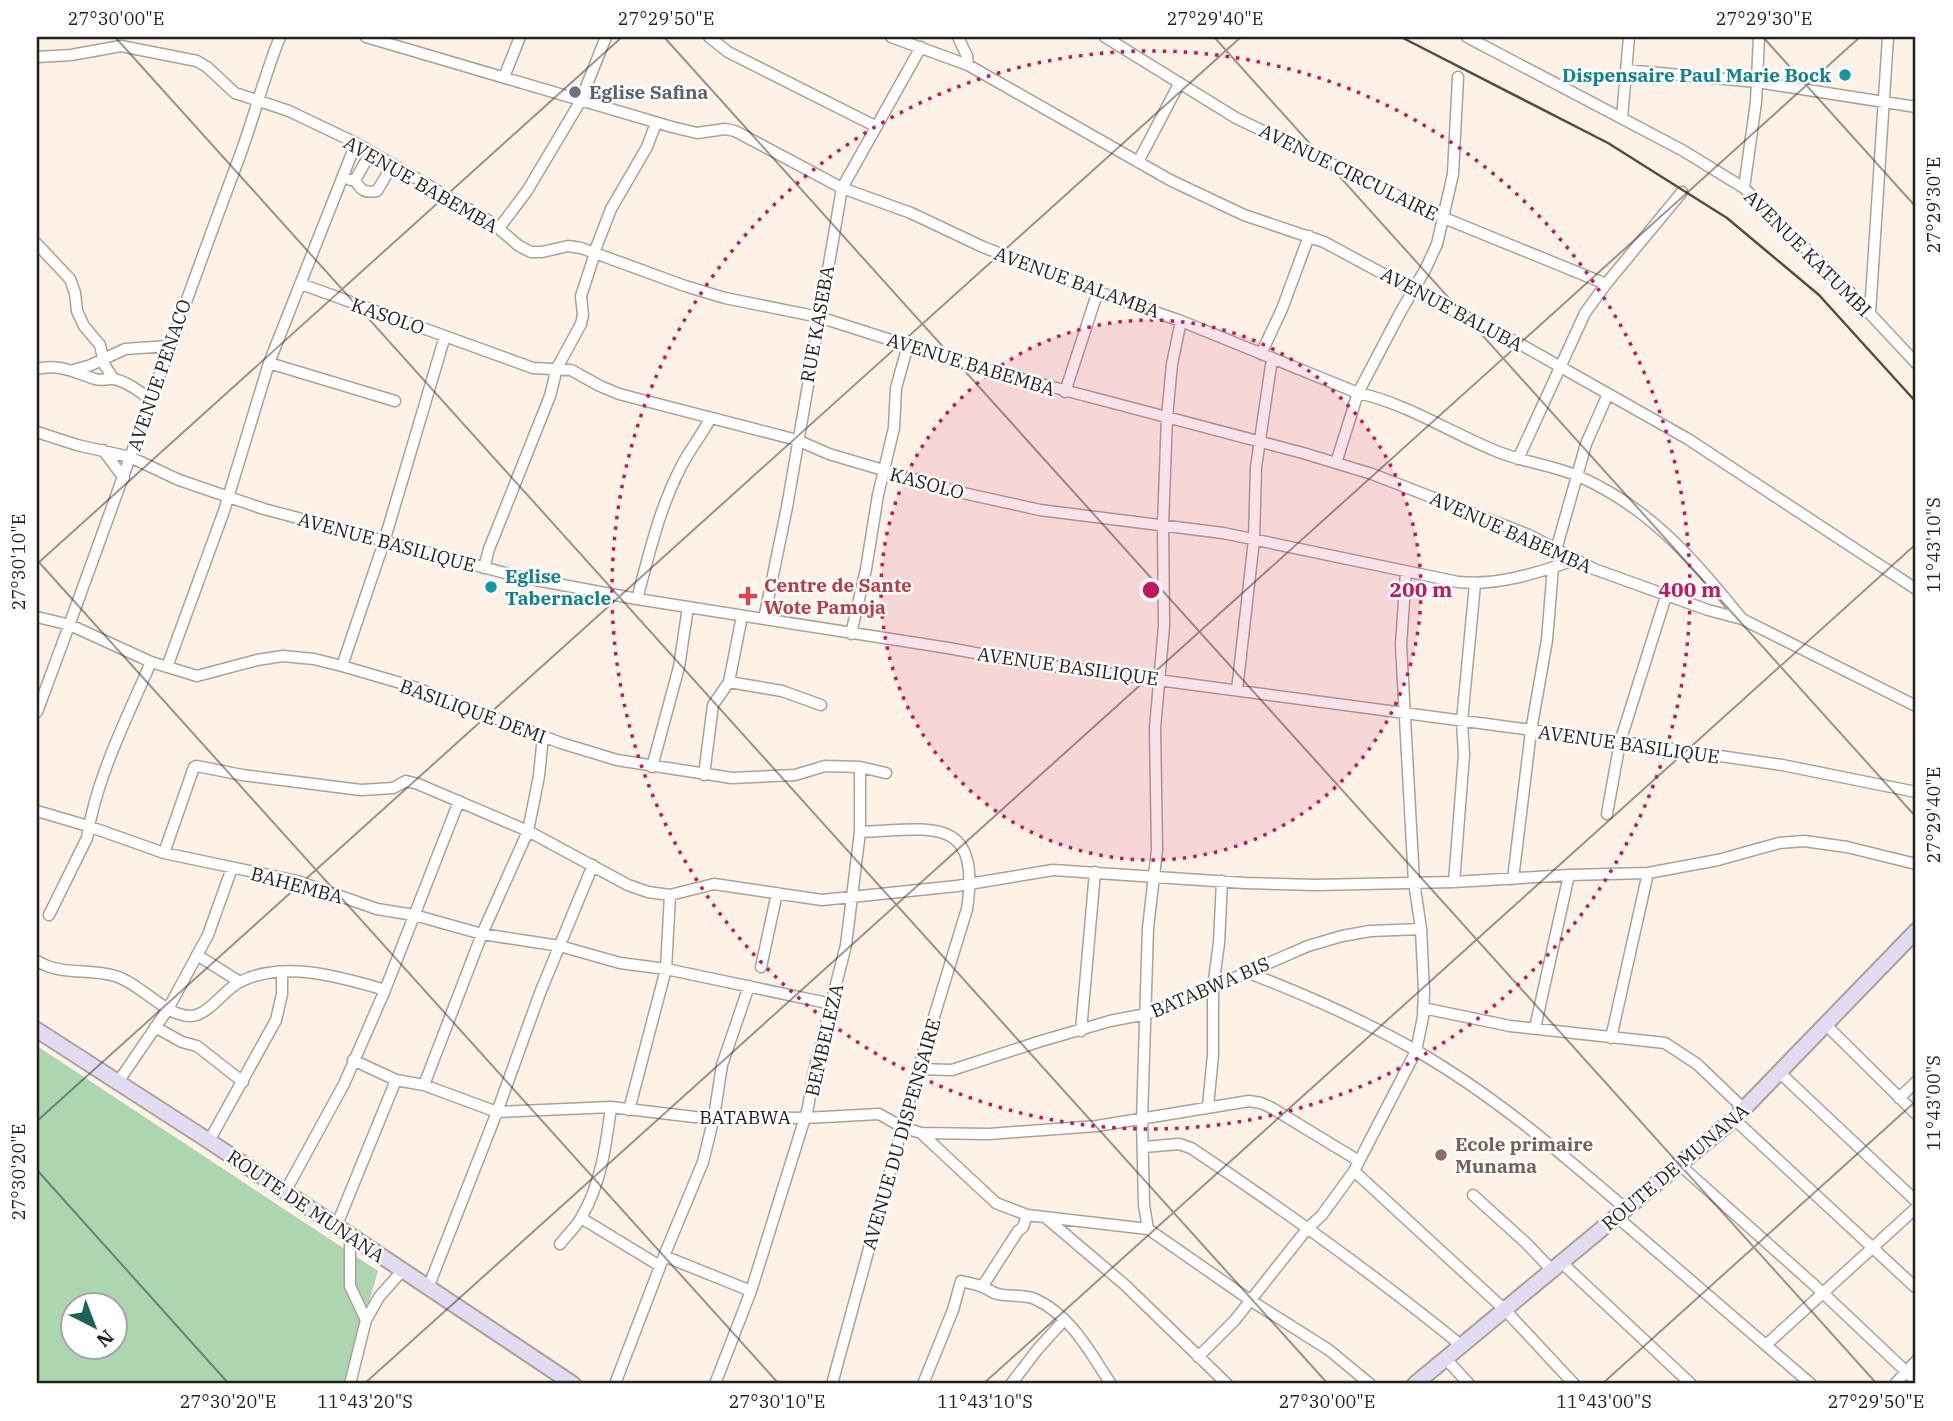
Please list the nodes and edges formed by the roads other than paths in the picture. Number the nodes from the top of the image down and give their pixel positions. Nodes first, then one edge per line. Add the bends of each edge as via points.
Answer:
1 (280, 37) edge
2 (366, 37) edge
3 (520, 37) edge
4 (606, 37) edge
5 (709, 37) edge
6 (891, 37) edge
7 (958, 37) edge
8 (1105, 37) edge
9 (1467, 37) edge
10 (1629, 37) edge
11 (1759, 37) edge
12 (1888, 37) edge
13 (1485, 41) edge
14 (397, 42) edge
15 (921, 47) junction
16 (37, 57) edge
17 (968, 65) junction
18 (1626, 70) junction
19 (504, 77) junction
20 (1458, 77) dead end
21 (1757, 82) junction
22 (1179, 84) junction
23 (257, 100) junction
24 (580, 102) junction
25 (1884, 102) junction
26 (1916, 107) edge
27 (1622, 118) junction
28 (656, 123) junction
29 (876, 126) junction
30 (355, 143) junction
31 (371, 152) junction
32 (1138, 162) junction
33 (393, 164) junction
34 (342, 176) junction
35 (355, 180) junction
36 (842, 188) junction
37 (1744, 188) junction
38 (1682, 192) dead end
39 (1444, 218) junction
40 (499, 228) junction
41 (1309, 236) junction
42 (37, 244) edge
43 (595, 253) junction
44 (1606, 284) junction
45 (301, 285) junction
46 (1413, 290) junction
47 (1098, 291) junction
48 (1870, 313) junction
49 (819, 317) junction
50 (1181, 321) junction
51 (444, 336) junction
52 (908, 345) junction
53 (169, 346) junction
54 (1261, 354) junction
55 (104, 358) junction
56 (1272, 359) junction
57 (269, 363) junction
58 (1916, 363) edge
59 (1560, 366) junction
60 (557, 368) junction
61 (37, 369) edge
62 (74, 370) junction
63 (114, 379) junction
64 (1065, 392) junction
65 (1358, 393) junction
66 (1608, 394) junction
67 (150, 399) junction
68 (395, 401) dead end
69 (1167, 417) junction
70 (710, 419) junction
71 (37, 432) edge
72 (797, 440) junction
73 (1259, 443) junction
74 (103, 450) junction
75 (130, 457) junction
76 (1518, 459) junction
77 (1336, 463) junction
78 (883, 471) junction
79 (1577, 476) junction
80 (124, 478) junction
81 (228, 498) junction
82 (1163, 524) junction
83 (1254, 540) junction
84 (384, 542) junction
85 (1556, 550) junction
86 (1574, 560) junction
87 (1553, 567) junction
88 (484, 568) junction
89 (1406, 572) junction
90 (1475, 584) junction
91 (1916, 589) edge
92 (1666, 596) junction
93 (637, 599) junction
94 (688, 607) junction
95 (742, 616) junction
96 (37, 617) edge
97 (764, 619) junction
98 (1742, 619) junction
99 (69, 625) junction
100 (851, 634) junction
101 (151, 662) junction
102 (342, 666) junction
103 (167, 667) junction
104 (1160, 679) junction
105 (729, 682) junction
106 (1237, 690) junction
107 (821, 705) dead end
108 (1916, 706) edge
109 (37, 712) edge
110 (1404, 713) junction
111 (1462, 721) junction
112 (1531, 731) junction
113 (543, 736) junction
114 (1620, 742) junction
115 (652, 767) junction
116 (860, 767) junction
117 (886, 773) dead end
118 (704, 775) junction
119 (1916, 792) edge
120 (459, 801) junction
121 (37, 811) edge
122 (1607, 814) dead end
123 (88, 826) junction
124 (528, 831) junction
125 (860, 832) junction
126 (164, 853) junction
127 (1916, 864) edge
128 (593, 865) junction
129 (232, 867) junction
130 (1095, 872) junction
131 (1648, 873) junction
132 (1569, 874) junction
133 (1155, 878) junction
134 (1513, 879) junction
135 (1222, 881) junction
136 (1414, 882) junction
137 (1454, 882) junction
138 (970, 884) junction
139 (777, 893) junction
140 (670, 895) junction
141 (851, 897) junction
142 (49, 915) dead end
143 (415, 915) junction
144 (1420, 929) junction
145 (1916, 931) edge
146 (482, 934) junction
147 (560, 946) junction
148 (197, 955) junction
149 (37, 961) edge
150 (761, 967) dead end
151 (666, 969) junction
152 (1246, 972) junction
153 (282, 973) junction
154 (240, 982) junction
155 (749, 986) junction
156 (1213, 987) junction
157 (385, 990) junction
158 (832, 1004) junction
159 (1423, 1008) junction
160 (168, 1009) junction
161 (1146, 1014) junction
162 (1826, 1026) junction
163 (155, 1027) junction
164 (1535, 1028) junction
165 (37, 1030) edge
166 (1081, 1031) junction
167 (1611, 1038) junction
168 (1416, 1051) junction
169 (354, 1060) junction
170 (918, 1069) junction
171 (1780, 1073) junction
172 (396, 1080) junction
173 (118, 1082) junction
174 (243, 1082) junction
175 (1916, 1082) edge
176 (424, 1085) junction
177 (1899, 1098) junction
178 (1208, 1106) junction
179 (611, 1107) junction
180 (629, 1110) junction
181 (497, 1112) junction
182 (1739, 1114) junction
183 (1916, 1114) edge
184 (714, 1117) junction
185 (805, 1118) junction
186 (1142, 1120) junction
187 (902, 1128) junction
188 (921, 1133) junction
189 (209, 1141) junction
190 (1144, 1147) junction
191 (1680, 1165) junction
192 (1356, 1166) junction
193 (285, 1192) junction
194 (1473, 1195) dead end
195 (1916, 1201) edge
196 (1916, 1208) edge
197 (1622, 1213) junction
198 (1027, 1215) junction
199 (1045, 1217) junction
200 (581, 1218) junction
201 (336, 1227) junction
202 (1148, 1229) junction
203 (1307, 1229) junction
204 (350, 1236) junction
205 (560, 1244) dead end
206 (1872, 1248) junction
207 (662, 1261) junction
208 (1556, 1266) junction
209 (402, 1271) junction
210 (982, 1287) junction
211 (428, 1288) junction
212 (1916, 1288) edge
213 (751, 1292) junction
214 (1822, 1293) junction
215 (1250, 1300) junction
216 (1505, 1310) junction
217 (366, 1320) junction
218 (1064, 1320) junction
219 (1767, 1344) junction
220 (1462, 1346) junction
221 (1198, 1357) junction
222 (1446, 1359) junction
223 (1916, 1361) edge
224 (1906, 1372) junction
225 (1916, 1381) edge
226 (350, 1384) edge
227 (573, 1384) edge
228 (615, 1384) edge
229 (715, 1384) edge
230 (832, 1384) edge
231 (923, 1384) edge
232 (1012, 1384) edge
233 (1111, 1384) edge
234 (1227, 1384) edge
235 (1370, 1384) edge
236 (1415, 1384) edge
237 (1469, 1384) edge
238 (1574, 1384) edge
239 (1691, 1384) edge
240 (1811, 1384) edge
241 (1895, 1384) edge

1 - 23 street, AVENUE PENACO
2 - 14 street, AVENUE BALAMBA
3 - 19 street
4 - 24 street
5 - 29 street via 728,52
6 - 15 street, AVENUE BALUBA
7 - 17 street
8 - 22 street, AVENUE CIRCULAIRE
9 - 13 street, AVENUE KATUMBI
10 - 18 street
11 - 21 street
12 - 25 street
13 - 27 street, AVENUE KATUMBI
14 - 19 street, AVENUE BALAMBA
15 - 17 street, AVENUE BALUBA
15 - 29 street, RUE KASEBA
16 - 23 street, AVENUE BABEMBA via 121,47 173,55 197,61 235,93
17 - 32 street, AVENUE BALUBA
18 - 21 street
18 - 27 street
19 - 24 street, AVENUE BALAMBA
20 - 39 street via 1455,155
21 - 25 street
21 - 37 street
22 - 32 street
22 - 39 street, AVENUE CIRCULAIRE via 1236,118
23 - 30 street, AVENUE BABEMBA
23 - 53 street, AVENUE PENACO
24 - 28 street, AVENUE BALAMBA
24 - 40 street via 527,191
25 - 26 street
25 - 48 street
27 - 37 street, AVENUE KATUMBI
28 - 36 street, AVENUE BALAMBA via 697,133 736,131
28 - 43 street via 611,209
29 - 36 street, RUE KASEBA
30 - 31 street, AVENUE BABEMBA
30 - 34 street
31 - 33 street, AVENUE BABEMBA
31 - 35 street
32 - 41 street, AVENUE BALUBA via 1244,215
33 - 35 street via 377,191 366,192
33 - 40 street, AVENUE BABEMBA
34 - 35 street
34 - 45 street
36 - 47 street, AVENUE BALAMBA
36 - 49 street, RUE KASEBA
37 - 48 street, AVENUE KATUMBI
38 - 44 street
39 - 44 street, AVENUE CIRCULAIRE
39 - 46 street via 1437,244
40 - 43 street, AVENUE BABEMBA via 531,252 568,246
41 - 46 street, AVENUE BALUBA
41 - 54 street
42 - 55 street via 70,279 76,311
43 - 49 street, AVENUE BABEMBA via 725,298
43 - 60 street via 581,296 581,324
44 - 59 street via 1585,313
45 - 51 street, KASOLO
45 - 57 street
46 - 59 street, AVENUE BALUBA
46 - 65 street
47 - 50 street, AVENUE BALAMBA
47 - 64 street
48 - 58 street, AVENUE KATUMBI
49 - 52 street, AVENUE BABEMBA
49 - 72 street, RUE KASEBA
50 - 54 street, AVENUE BALAMBA
50 - 69 street
51 - 60 street, KASOLO via 533,368
51 - 84 street
52 - 64 street, AVENUE BABEMBA
52 - 78 street
53 - 55 street via 125,349
53 - 67 street, AVENUE PENACO
54 - 56 street, AVENUE BALAMBA
55 - 62 street
55 - 63 street
56 - 65 street, AVENUE BALAMBA
56 - 73 street
57 - 68 street
57 - 81 street
59 - 66 street, AVENUE BALUBA
59 - 76 street
60 - 70 street, KASOLO via 571,370 619,394
60 - 88 street
61 - 62 street
62 - 63 street via 97,380
63 - 67 street
64 - 69 street, AVENUE BABEMBA
65 - 76 street, AVENUE BALAMBA via 1407,408
65 - 77 street
66 - 79 street
66 - 91 street, AVENUE BALUBA via 1747,477
67 - 75 street, AVENUE PENACO
69 - 73 street, AVENUE BABEMBA
69 - 82 street
70 - 72 street, KASOLO
70 - 93 street via 671,489
71 - 74 street, AVENUE BASILIQUE
72 - 78 street, KASOLO
72 - 97 street, RUE KASEBA
73 - 77 street, AVENUE BABEMBA
73 - 83 street
74 - 75 street, AVENUE BASILIQUE
74 - 80 street
75 - 80 street, AVENUE PENACO
75 - 81 street, AVENUE BASILIQUE
76 - 79 street, AVENUE BALAMBA
77 - 85 street, AVENUE BABEMBA via 1435,497
78 - 82 street, KASOLO via 1040,510
78 - 100 street
79 - 85 street
79 - 98 street, AVENUE BALAMBA via 1616,495 1662,529
80 - 99 street, AVENUE PENACO
81 - 84 street, AVENUE BASILIQUE
81 - 103 street
82 - 83 street, KASOLO
82 - 104 street
83 - 89 street, KASOLO
83 - 106 street
84 - 88 street, AVENUE BASILIQUE
84 - 102 street
85 - 86 street, AVENUE BABEMBA
86 - 87 street, KASOLO
86 - 92 street, AVENUE BABEMBA
87 - 90 street, KASOLO
87 - 112 street via 1547,640
88 - 93 street, AVENUE BASILIQUE
89 - 90 street, KASOLO
89 - 110 street via 1401,645
90 - 111 street
92 - 98 street, AVENUE BABEMBA
92 - 114 street
93 - 94 street, AVENUE BASILIQUE
94 - 95 street, AVENUE BASILIQUE
94 - 115 street
95 - 97 street, AVENUE BASILIQUE
95 - 105 street
96 - 99 street, BASILIQUE DEMI
97 - 100 street, AVENUE BASILIQUE
98 - 108 street, AVENUE BABEMBA
99 - 101 street, BASILIQUE DEMI
99 - 109 street, AVENUE PENACO
100 - 104 street, AVENUE BASILIQUE
101 - 103 street, BASILIQUE DEMI
101 - 123 street
102 - 103 street, BASILIQUE DEMI via 283,656 197,676
102 - 113 street, BASILIQUE DEMI via 424,690
104 - 106 street, AVENUE BASILIQUE
104 - 133 street
105 - 107 street via 782,691
105 - 118 street via 713,705
106 - 110 street, AVENUE BASILIQUE
110 - 111 street, AVENUE BASILIQUE
110 - 136 street
111 - 112 street, AVENUE BASILIQUE
111 - 137 street via 1464,755
112 - 114 street, AVENUE BASILIQUE
112 - 134 street
113 - 115 street, BASILIQUE DEMI
113 - 124 street
114 - 119 street, AVENUE BASILIQUE via 1782,765
114 - 122 street
115 - 118 street, BASILIQUE DEMI
116 - 117 street, BASILIQUE DEMI
116 - 118 street, BASILIQUE DEMI via 825,766 765,778
116 - 125 street, BEMBELEZA
120 - 124 street
120 - 126 street via 410,782 361,790 196,766
120 - 143 street
121 - 123 street, BAHEMBA
123 - 126 street, BAHEMBA
123 - 142 street via 87,838
124 - 128 street
124 - 146 street
125 - 138 street via 918,829 953,836 969,863
125 - 141 street, BEMBELEZA
126 - 129 street, BAHEMBA
127 - 131 street via 1804,841
128 - 140 street via 628,885
128 - 147 street
129 - 143 street, BAHEMBA via 297,881 377,909
129 - 148 street
130 - 133 street
130 - 138 street via 1054,870
130 - 166 street
131 - 132 street
131 - 167 street
132 - 134 street
132 - 164 street
133 - 135 street
133 - 161 street
134 - 137 street
135 - 136 street via 1316,885
135 - 156 street
136 - 137 street
136 - 144 street
138 - 141 street
138 - 170 street, AVENUE DU DISPENSAIRE via 967,909
139 - 140 street via 713,884
139 - 141 street via 822,900
139 - 150 street
140 - 151 street
141 - 158 street, BEMBELEZA
143 - 146 street, BAHEMBA
143 - 157 street
144 - 152 street, BATABWA BIS via 1342,936
144 - 159 street
145 - 162 main road, ROUTE DE MUNANA
146 - 147 street, BAHEMBA
146 - 176 street
147 - 151 street, BAHEMBA via 620,963
147 - 181 street
148 - 154 street
148 - 160 street
149 - 160 street via 65,972 116,976
151 - 155 street, BAHEMBA
151 - 180 street
152 - 156 street, BATABWA BIS
152 - 168 street
153 - 154 street
153 - 157 street via 343,977
153 - 174 street via 276,1020
154 - 160 street via 194,1016
155 - 158 street, BAHEMBA
155 - 184 street via 722,1065
156 - 161 street, BATABWA BIS
156 - 178 street
157 - 169 street
158 - 185 street, BEMBELEZA
159 - 164 street
159 - 168 street
160 - 163 street
161 - 166 street, BATABWA BIS
161 - 186 street
162 - 171 main road, ROUTE DE MUNANA
162 - 177 street
163 - 173 street
163 - 174 street via 197,1046
164 - 167 street
165 - 173 main road, ROUTE DE MUNANA
166 - 170 street, BATABWA BIS via 952,1070
167 - 182 street via 1665,1043 1697,1064
168 - 192 street
168 - 197 street via 1538,1134
169 - 172 street, BATABWA
169 - 193 street
170 - 187 street, AVENUE DU DISPENSAIRE
171 - 182 main road, ROUTE DE MUNANA
171 - 195 street
172 - 176 street, BATABWA
172 - 201 street
173 - 189 main road, ROUTE DE MUNANA
174 - 189 street
175 - 177 street
176 - 181 street, BATABWA
177 - 183 street
178 - 186 street, BATABWA
178 - 192 street, BATABWA via 1261,1103
179 - 180 street, BATABWA
179 - 181 street, BATABWA
179 - 200 street via 597,1182
180 - 184 street, BATABWA
181 - 211 street
182 - 191 main road, ROUTE DE MUNANA
182 - 206 street
184 - 185 street, BATABWA
184 - 207 street via 703,1162
185 - 187 street, BATABWA via 879,1114
185 - 213 street, BEMBELEZA
186 - 188 street, BATABWA via 989,1134
186 - 190 street
187 - 188 street, BATABWA
187 - 230 street, AVENUE DU DISPENSAIRE
188 - 198 street via 996,1203
189 - 193 main road, ROUTE DE MUNANA
190 - 202 street
190 - 203 street via 1179,1144 1191,1148
191 - 197 main road, ROUTE DE MUNANA
191 - 214 street
192 - 203 street
192 - 216 street, BATABWA
193 - 201 main road, ROUTE DE MUNANA
194 - 208 street
196 - 206 street
197 - 208 main road, ROUTE DE MUNANA
197 - 219 street
198 - 199 street
198 - 210 street
199 - 202 street
199 - 221 street via 1142,1300
200 - 205 street
200 - 207 street
201 - 204 main road, ROUTE DE MUNANA
202 - 215 street
203 - 215 street
203 - 220 street via 1394,1290
204 - 209 main road, ROUTE DE MUNANA
204 - 217 street via 349,1286
206 - 212 street
206 - 214 street
207 - 213 street
207 - 228 street
208 - 216 main road, ROUTE DE MUNANA
208 - 239 street
209 - 211 main road, ROUTE DE MUNANA
209 - 217 street
210 - 218 street via 1034,1299
210 - 231 street via 961,1281
211 - 227 main road, ROUTE DE MUNANA
213 - 229 street, BEMBELEZA
214 - 219 street
214 - 224 street
215 - 221 street
215 - 235 street via 1329,1350
216 - 220 main road, ROUTE DE MUNANA
216 - 238 street, BATABWA
217 - 226 street
218 - 232 street
218 - 233 street via 1089,1348
219 - 240 street
220 - 222 main road, ROUTE DE MUNANA
221 - 234 street
222 - 236 main road, ROUTE DE MUNANA
222 - 237 street
223 - 224 street
224 - 225 street
224 - 241 street

